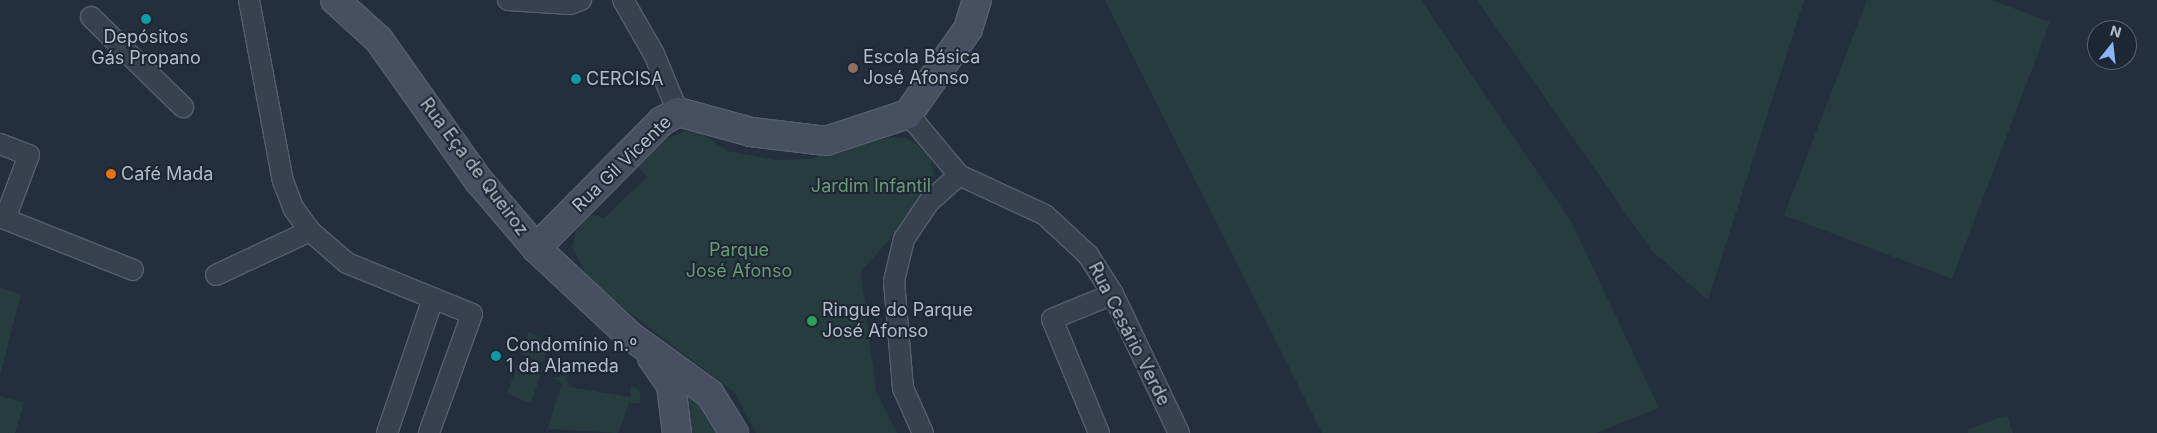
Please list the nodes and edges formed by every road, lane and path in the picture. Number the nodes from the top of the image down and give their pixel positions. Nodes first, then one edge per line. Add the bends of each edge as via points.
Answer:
1 (249, 0) edge
2 (335, 0) edge
3 (508, 0) edge
4 (581, 0) edge
5 (623, 0) edge
6 (977, 0) edge
7 (91, 16) dead end
8 (183, 107) dead end
9 (678, 112) junction
10 (908, 114) junction
11 (0, 144) edge
12 (959, 175) junction
13 (3, 218) edge
14 (310, 231) junction
15 (536, 248) junction
16 (133, 270) dead end
17 (216, 275) dead end
18 (1113, 294) junction
19 (433, 299) junction
20 (644, 347) junction
21 (1173, 430) edge
22 (387, 433) edge
23 (429, 433) edge
24 (677, 433) edge
25 (734, 433) edge
26 (923, 433) edge
27 (1100, 433) edge

1 - 14 street via 283,181 294,209
2 - 15 main road, Rua Eça de Queiroz via 379,40 479,181
3 - 4 street via 570,4
5 - 9 street via 654,54
6 - 10 main road via 968,29
7 - 8 street
9 - 10 main road, Rua Gil Vicente via 751,132 826,141
9 - 15 main road, Rua Gil Vicente via 662,121
10 - 12 street, Rua Cesário Verde
11 - 13 street via 29,155
12 - 18 street, Rua Cesário Verde via 1045,215 1088,255
12 - 26 street via 929,202 904,239 894,281 903,388
13 - 16 street
14 - 17 street
14 - 19 street via 347,263
15 - 20 main road, Rua Eça de Queiroz
18 - 21 street, Rua Cesário Verde
18 - 27 street via 1052,319
19 - 22 street
19 - 23 street via 472,314
20 - 24 main road via 671,384
20 - 25 main road via 710,394

